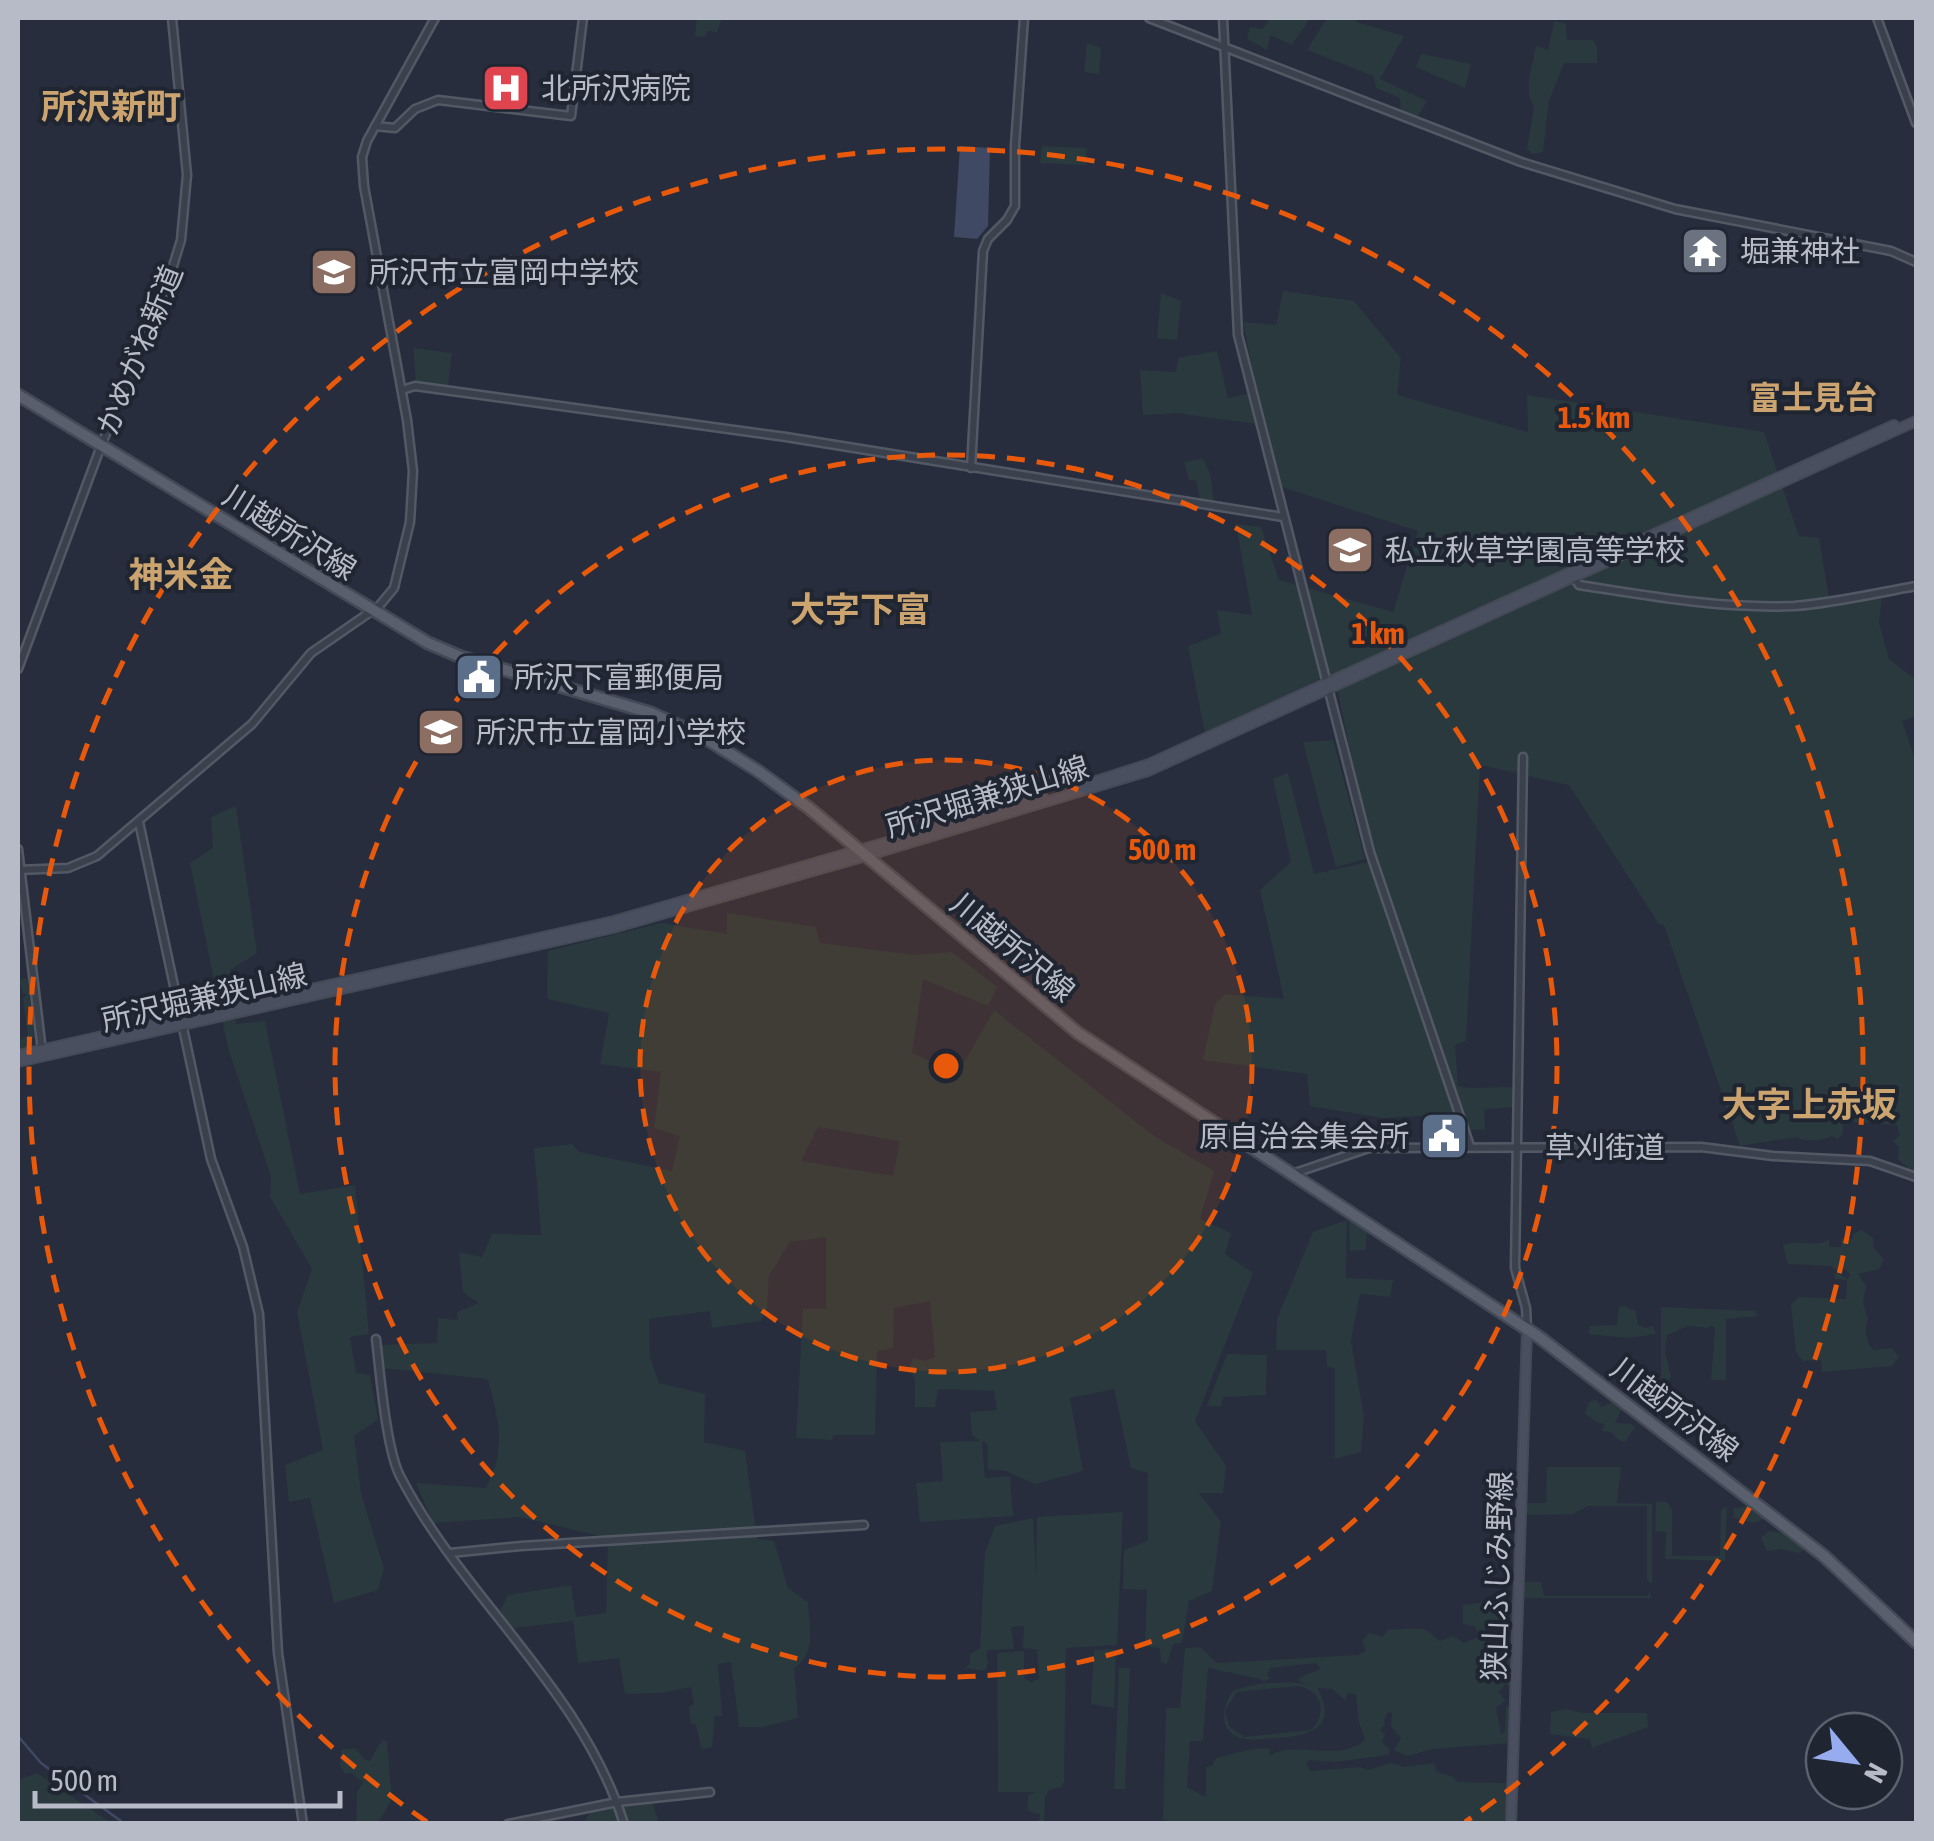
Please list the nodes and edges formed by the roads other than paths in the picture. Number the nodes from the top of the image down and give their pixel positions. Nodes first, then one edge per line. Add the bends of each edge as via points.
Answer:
1 (172, 18) edge
2 (435, 18) edge
3 (583, 18) edge
4 (1024, 18) edge
5 (1148, 18) edge
6 (1223, 18) edge
7 (1877, 18) edge
8 (1223, 48) junction
9 (1916, 124) edge
10 (374, 126) junction
11 (1916, 262) edge
12 (402, 390) junction
13 (18, 395) edge
14 (1916, 418) edge
15 (101, 446) junction
16 (971, 468) junction
17 (1283, 516) junction
18 (1573, 577) junction
19 (1916, 586) edge
20 (371, 611) junction
21 (18, 668) edge
22 (1327, 685) junction
23 (1523, 757) dead end
24 (139, 822) junction
25 (18, 848) edge
26 (863, 853) junction
27 (19, 870) edge
28 (183, 1021) junction
29 (42, 1052) junction
30 (18, 1058) edge
31 (1470, 1146) junction
32 (1517, 1147) junction
33 (1294, 1173) junction
34 (1916, 1177) edge
35 (1527, 1329) junction
36 (376, 1339) dead end
37 (864, 1526) dead end
38 (450, 1553) junction
39 (1916, 1642) edge
40 (710, 1792) dead end
41 (617, 1802) junction
42 (303, 1824) edge
43 (508, 1824) edge
44 (624, 1824) edge
45 (1511, 1824) edge

1 - 15 street, かめがね新道 via 187,175 183,228 169,280
2 - 10 street
3 - 10 street via 571,116 438,100 415,109 395,128
4 - 16 street via 1015,206 983,252
5 - 8 street
6 - 8 street
7 - 9 street
8 - 11 street via 1520,162 1675,209
8 - 17 street via 1238,335
10 - 12 street via 362,175
12 - 16 street via 415,386 555,405
12 - 20 street via 413,500 394,588
13 - 15 main road, 川越所沢線
14 - 18 main road, 所沢堀兼狭山線
14 - 22 main road, 所沢堀兼狭山線
15 - 20 main road, 川越所沢線
15 - 21 street, かめがね新道
16 - 17 street
17 - 22 street
18 - 19 street via 1579,585 1667,600 1764,606
18 - 22 main road, 所沢堀兼狭山線
20 - 24 street via 311,653 252,724
20 - 26 main road, 川越所沢線 via 452,654 686,727 758,771
22 - 26 main road, 所沢堀兼狭山線 via 1149,764
22 - 31 street via 1370,852
23 - 32 street
24 - 27 street via 78,866
24 - 28 street
25 - 27 street
26 - 28 main road, 所沢堀兼狭山線 via 614,922
26 - 33 main road, 川越所沢線 via 1078,1033
27 - 29 street
28 - 29 main road, 所沢堀兼狭山線
28 - 42 street via 211,1160 259,1314 277,1638
29 - 30 main road, 所沢堀兼狭山線
31 - 32 street, 草刈街道
31 - 33 street, 草刈街道 via 1369,1148
32 - 34 street, 草刈街道 via 1717,1148 1870,1161
32 - 35 street via 1515,1268
33 - 35 main road, 川越所沢線
35 - 39 main road, 川越所沢線 via 1824,1556
35 - 45 main road, 狭山ふじみ野線
36 - 38 street via 398,1474
37 - 38 street
38 - 41 street via 553,1690
40 - 41 street
41 - 43 street
41 - 44 street

